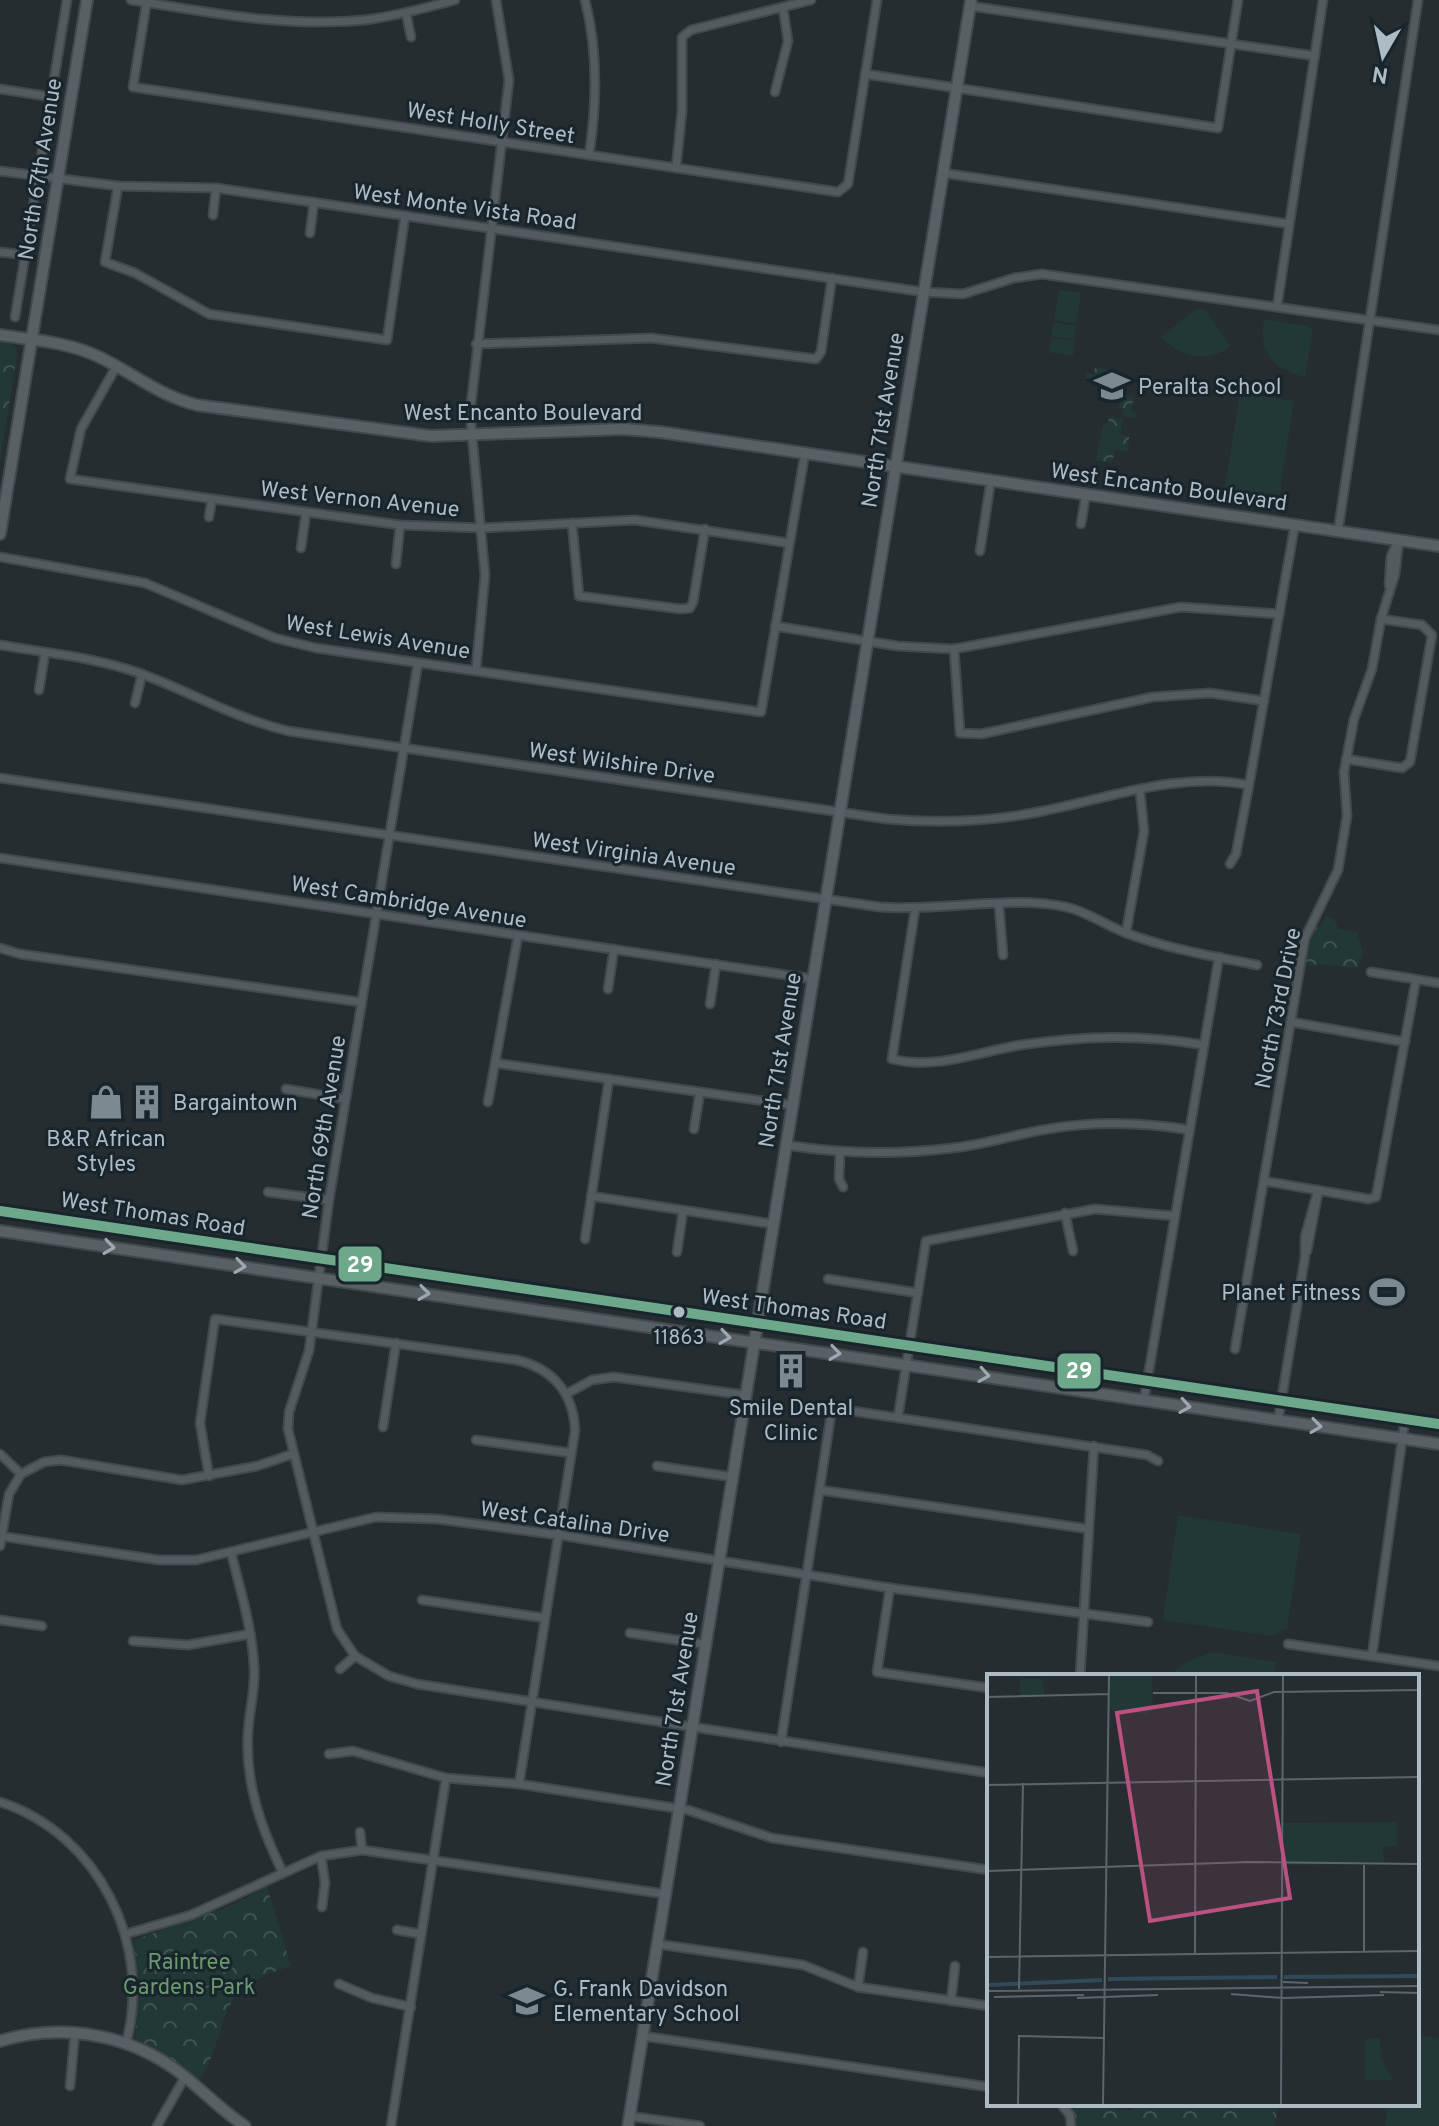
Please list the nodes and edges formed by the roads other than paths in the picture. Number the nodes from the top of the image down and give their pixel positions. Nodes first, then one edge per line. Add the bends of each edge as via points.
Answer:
1 (67, 0) edge
2 (87, 0) edge
3 (131, 0) edge
4 (455, 0) edge
5 (496, 0) edge
6 (585, 0) edge
7 (811, 0) edge
8 (877, 0) edge
9 (1238, 0) edge
10 (1323, 0) edge
11 (1418, 0) edge
12 (147, 1) edge
13 (971, 3) edge
14 (783, 8) junction
15 (406, 13) junction
16 (411, 37) dead end
17 (1231, 43) junction
18 (1315, 56) junction
19 (865, 74) junction
20 (956, 88) junction
21 (0, 89) edge
22 (775, 92) dead end
23 (52, 97) junction
24 (503, 142) junction
25 (589, 155) junction
26 (676, 168) junction
27 (0, 171) edge
28 (943, 173) junction
29 (38, 176) junction
30 (57, 179) junction
31 (118, 186) junction
32 (216, 188) junction
33 (314, 202) junction
34 (213, 215) dead end
35 (405, 216) junction
36 (1289, 224) junction
37 (490, 229) junction
38 (310, 233) dead end
39 (0, 252) edge
40 (26, 255) junction
41 (832, 278) junction
42 (924, 292) junction
43 (1277, 307) junction
44 (15, 317) dead end
45 (1369, 320) junction
46 (1439, 330) edge
47 (0, 335) edge
48 (32, 340) junction
49 (476, 344) junction
50 (116, 367) junction
51 (471, 436) junction
52 (805, 453) junction
53 (895, 465) junction
54 (991, 480) junction
55 (1086, 494) junction
56 (212, 499) junction
57 (306, 513) junction
58 (209, 517) dead end
59 (572, 523) junction
60 (1081, 524) dead end
61 (1295, 524) junction
62 (400, 525) junction
63 (482, 528) junction
64 (705, 529) junction
65 (1338, 531) junction
66 (0, 534) edge
67 (1399, 540) junction
68 (789, 543) junction
69 (1439, 546) edge
70 (301, 548) dead end
71 (980, 551) dead end
72 (0, 557) edge
73 (396, 564) dead end
74 (1279, 614) junction
75 (1381, 619) junction
76 (775, 626) junction
77 (867, 642) junction
78 (0, 645) edge
79 (954, 649) junction
80 (45, 653) junction
81 (418, 663) junction
82 (476, 670) junction
83 (142, 674) junction
84 (39, 690) dead end
85 (1264, 701) junction
86 (135, 703) dead end
87 (404, 748) junction
88 (1346, 759) junction
89 (0, 778) edge
90 (1249, 785) junction
91 (1140, 791) junction
92 (839, 812) junction
93 (391, 835) junction
94 (0, 858) edge
95 (1230, 864) dead end
96 (825, 899) junction
97 (999, 906) junction
98 (915, 910) junction
99 (378, 914) junction
100 (1126, 933) junction
101 (518, 936) junction
102 (0, 948) edge
103 (614, 949) junction
104 (1003, 955) dead end
105 (1219, 957) junction
106 (716, 964) junction
107 (1257, 965) dead end
108 (1371, 972) dead end
109 (813, 979) junction
110 (1416, 980) junction
111 (1439, 983) edge
112 (608, 989) dead end
113 (360, 1002) junction
114 (710, 1004) dead end
115 (1291, 1022) junction
116 (1405, 1042) junction
117 (1204, 1045) junction
118 (495, 1063) junction
119 (609, 1079) junction
120 (286, 1089) dead end
121 (700, 1092) junction
122 (345, 1099) junction
123 (488, 1102) dead end
124 (792, 1105) junction
125 (694, 1129) dead end
126 (1189, 1130) junction
127 (786, 1145) junction
128 (840, 1153) junction
129 (1264, 1181) junction
130 (843, 1187) dead end
131 (1318, 1190) junction
132 (268, 1192) dead end
133 (591, 1196) junction
134 (329, 1200) junction
135 (0, 1211) edge
136 (683, 1211) junction
137 (1065, 1213) junction
138 (1175, 1216) junction
139 (773, 1224) junction
140 (0, 1231) edge
141 (585, 1239) dead end
142 (1073, 1251) dead end
143 (677, 1252) dead end
144 (321, 1259) junction
145 (375, 1266) junction
146 (319, 1277) junction
147 (828, 1279) dead end
148 (372, 1285) junction
149 (517, 1287) junction
150 (918, 1293) junction
151 (515, 1306) junction
152 (757, 1323) junction
153 (312, 1331) junction
154 (754, 1341) junction
155 (396, 1343) junction
156 (910, 1345) junction
157 (1235, 1349) dead end
158 (907, 1363) junction
159 (1147, 1381) junction
160 (566, 1394) junction
161 (745, 1395) junction
162 (1144, 1400) junction
163 (1282, 1401) junction
164 (898, 1417) junction
165 (1405, 1419) junction
166 (1278, 1421) junction
167 (1439, 1424) edge
168 (383, 1427) dead end
169 (1402, 1438) junction
170 (476, 1440) dead end
171 (1439, 1444) edge
172 (1094, 1446) junction
173 (571, 1453) junction
174 (0, 1454) edge
175 (293, 1454) junction
176 (1158, 1461) dead end
177 (657, 1466) dead end
178 (21, 1474) junction
179 (209, 1476) junction
180 (732, 1477) junction
181 (820, 1490) junction
182 (1089, 1529) junction
183 (312, 1533) junction
184 (559, 1535) junction
185 (1, 1536) edge
186 (0, 1546) edge
187 (231, 1552) junction
188 (718, 1561) junction
189 (807, 1574) junction
190 (890, 1588) junction
191 (422, 1600) dead end
192 (1084, 1616) junction
193 (545, 1618) junction
194 (0, 1620) edge
195 (1148, 1622) dead end
196 (42, 1626) dead end
197 (630, 1633) dead end
198 (250, 1634) junction
199 (133, 1641) dead end
200 (704, 1644) junction
201 (1288, 1644) dead end
202 (355, 1656) junction
203 (1372, 1656) junction
204 (1439, 1666) edge
205 (340, 1669) dead end
206 (1080, 1674) edge
207 (987, 1688) edge
208 (531, 1700) junction
209 (692, 1728) junction
210 (781, 1742) junction
211 (329, 1754) dead end
212 (987, 1773) edge
213 (446, 1778) junction
214 (519, 1784) junction
215 (0, 1802) edge
216 (678, 1809) junction
217 (360, 1832) dead end
218 (362, 1850) junction
219 (321, 1856) junction
220 (433, 1859) junction
221 (987, 1870) edge
222 (283, 1873) junction
223 (665, 1894) junction
224 (322, 1907) dead end
225 (397, 1930) dead end
226 (126, 1934) junction
227 (421, 1934) junction
228 (657, 1944) junction
229 (863, 1952) dead end
230 (955, 1966) dead end
231 (339, 1984) dead end
232 (858, 1987) junction
233 (951, 2001) junction
234 (987, 2006) edge
235 (411, 2007) junction
236 (75, 2032) junction
237 (643, 2036) junction
238 (0, 2041) edge
239 (126, 2043) junction
240 (185, 2077) junction
241 (70, 2086) dead end
242 (987, 2087) edge
243 (1063, 2106) edge
244 (628, 2121) edge
245 (157, 2126) edge
246 (245, 2126) edge
247 (391, 2126) edge
248 (700, 2126) edge
249 (1071, 2126) edge

1 - 23 street, North 67th Avenue
2 - 30 street, North 67th Avenue
3 - 12 street
4 - 15 street
5 - 24 street via 509,80
6 - 25 street via 596,96
7 - 14 street
8 - 19 street
9 - 17 street
10 - 18 street
11 - 45 street
12 - 15 street via 282,21 364,20
12 - 24 street, West Holly Street via 133,87
13 - 17 street
13 - 20 street, North 71st Avenue
14 - 22 street via 788,41
14 - 26 street via 691,30 682,37
15 - 16 street
17 - 18 street
17 - 20 street via 1218,128
18 - 36 street
19 - 20 street
19 - 26 street, West Holly Street via 843,190
20 - 28 street, North 71st Avenue
21 - 23 street
23 - 29 street, North 67th Avenue
24 - 25 street, West Holly Street
24 - 37 street
25 - 26 street, West Holly Street
27 - 29 street, West Monte Vista Road
28 - 36 street
28 - 42 street, North 71st Avenue
29 - 30 street, West Monte Vista Road
29 - 40 street, North 67th Avenue
30 - 31 street, West Monte Vista Road
30 - 48 street, North 67th Avenue
31 - 32 street, West Monte Vista Road
31 - 35 street via 105,262 209,314 387,340
32 - 33 street, West Monte Vista Road
32 - 34 street
33 - 35 street, West Monte Vista Road
33 - 38 street
35 - 37 street, West Monte Vista Road
36 - 43 street
37 - 41 street, West Monte Vista Road
37 - 49 street
39 - 40 street
40 - 44 street, North 67th Avenue
41 - 42 street, West Monte Vista Road
41 - 49 street via 816,359 651,338
42 - 43 street, West Monte Vista Road via 963,294 1042,274
42 - 53 street, North 71st Avenue
43 - 45 street, West Monte Vista Road
45 - 46 street, West Monte Vista Road
45 - 65 street
47 - 48 street, West Encanto Boulevard
48 - 50 street, West Encanto Boulevard via 67,346
48 - 66 street, North 67th Avenue
49 - 51 street
50 - 51 street, West Encanto Boulevard via 166,395 197,405 410,435
50 - 56 street, West Vernon Avenue via 81,429 70,479
51 - 52 street, West Encanto Boulevard via 623,429
51 - 63 street
52 - 53 street, West Encanto Boulevard
52 - 68 street
53 - 54 street, West Encanto Boulevard
53 - 77 street, North 71st Avenue
54 - 55 street, West Encanto Boulevard
54 - 71 street
55 - 60 street
55 - 61 street, West Encanto Boulevard
56 - 57 street, West Vernon Avenue
56 - 58 street
57 - 62 street, West Vernon Avenue
57 - 70 street
59 - 63 street, West Vernon Avenue
59 - 64 street, West Vernon Avenue via 635,520
59 - 64 street via 579,596 690,608
61 - 65 street, West Encanto Boulevard
61 - 74 street
62 - 63 street, West Vernon Avenue
62 - 73 street
63 - 82 street via 484,600
64 - 68 street, West Vernon Avenue
65 - 67 street, West Encanto Boulevard
67 - 69 street, West Encanto Boulevard
67 - 75 street, North 73rd Drive
68 - 76 street
72 - 81 street, West Lewis Avenue via 145,583 298,644
74 - 79 street via 1181,607
74 - 85 street
75 - 88 street, North 73rd Drive
75 - 88 street via 1429,628 1432,635 1408,766
76 - 77 street
76 - 82 street, West Lewis Avenue via 761,712
77 - 79 street
77 - 92 street, North 71st Avenue
78 - 80 street, West Wilshire Drive
79 - 85 street via 960,733 981,734 1153,697 1210,693
80 - 83 street, West Wilshire Drive
80 - 84 street
81 - 82 street, West Lewis Avenue
81 - 87 street, North 69th Avenue
83 - 86 street
83 - 87 street, West Wilshire Drive via 259,724
85 - 90 street
87 - 92 street, West Wilshire Drive
87 - 93 street, North 69th Avenue
88 - 115 street, North 73rd Drive via 1347,816 1338,870 1309,926
89 - 93 street, West Virginia Avenue
90 - 91 street, West Wilshire Drive via 1209,779
90 - 95 street
91 - 92 street, West Wilshire Drive via 971,821 926,822
91 - 100 street via 1144,831
92 - 96 street, North 71st Avenue
93 - 96 street, West Virginia Avenue
93 - 99 street, North 69th Avenue
94 - 99 street, West Cambridge Avenue
96 - 98 street, West Virginia Avenue
96 - 109 street, North 71st Avenue
97 - 98 street, West Virginia Avenue
97 - 100 street, West Virginia Avenue via 1070,908
97 - 104 street
98 - 117 street via 892,1059 927,1063 1116,1036
99 - 101 street, West Cambridge Avenue
99 - 113 street, North 69th Avenue
100 - 105 street, West Virginia Avenue
101 - 103 street, West Cambridge Avenue
101 - 118 street
102 - 113 street
103 - 106 street, West Cambridge Avenue
103 - 112 street
105 - 107 street, West Virginia Avenue
105 - 117 street
106 - 109 street, West Cambridge Avenue
106 - 114 street
108 - 110 street
109 - 124 street, North 71st Avenue
110 - 111 street
110 - 116 street
113 - 122 street, North 69th Avenue
115 - 116 street
115 - 129 street, North 73rd Drive
116 - 131 street via 1376,1197
117 - 126 street
118 - 119 street
118 - 123 street
119 - 121 street
119 - 133 street
120 - 122 street
121 - 124 street
121 - 125 street
122 - 134 street, North 69th Avenue
124 - 127 street, North 71st Avenue
126 - 128 street via 1113,1122 955,1148
126 - 138 street
127 - 128 street
127 - 139 street, North 71st Avenue
128 - 130 street
129 - 131 street
129 - 157 street, North 73rd Drive
131 - 163 street
132 - 134 street
133 - 136 street
133 - 141 street
134 - 144 street, North 69th Avenue
135 - 144 street, West Thomas Road
136 - 139 street
136 - 143 street
137 - 138 street via 1095,1209
137 - 142 street
137 - 150 street via 926,1241
138 - 159 street
139 - 152 street, North 71st Avenue
140 -> 146 street, West Thomas Road
144 - 145 street, West Thomas Road
144 - 146 street, North 69th Avenue
145 - 148 street
145 - 149 street, West Thomas Road
146 - 148 street, West Thomas Road
146 - 153 street, North 69th Avenue
147 - 150 street
148 -> 151 street, West Thomas Road
149 - 151 street
149 - 152 street, West Thomas Road
150 - 156 street
151 -> 154 street, West Thomas Road
152 - 154 street, North 71st Avenue
152 - 156 street, West Thomas Road
153 - 155 street
153 - 175 street, North 69th Avenue via 289,1412
153 - 179 street via 215,1319 200,1423
154 -> 158 street, West Thomas Road
154 - 161 street, North 71st Avenue
155 - 160 street via 527,1362 546,1371
155 - 168 street
156 - 158 street
156 - 159 street, West Thomas Road
158 -> 162 street, West Thomas Road
158 - 164 street
159 - 162 street
159 - 163 street, West Thomas Road
160 - 161 street via 592,1380 614,1377
160 - 173 street via 574,1420
161 - 180 street, North 71st Avenue
162 -> 166 street, West Thomas Road
163 - 165 street, West Thomas Road
163 - 166 street
164 - 172 street
164 - 181 street via 832,1408
165 - 167 street, West Thomas Road
165 - 169 street
166 -> 169 street, West Thomas Road
169 - 171 street, West Thomas Road
169 - 203 street
170 - 173 street
172 - 176 street
172 - 182 street
173 - 184 street
174 - 178 street
175 - 179 street
175 - 183 street, North 69th Avenue
177 - 180 street
178 - 179 street via 61,1460 182,1480
178 - 185 street via 9,1494
180 - 188 street, North 71st Avenue
181 - 182 street
181 - 189 street
182 - 192 street
183 - 184 street, West Catalina Drive via 392,1516
183 - 187 street, West Catalina Drive
183 - 202 street, North 69th Avenue via 333,1618
184 - 188 street, West Catalina Drive
184 - 193 street
185 - 186 street
185 - 187 street, West Catalina Drive via 159,1560 196,1560
187 - 198 street
188 - 189 street, West Catalina Drive
188 - 200 street, North 71st Avenue
189 - 190 street, West Catalina Drive
189 - 210 street
190 - 192 street, West Catalina Drive
190 - 207 street via 877,1672
191 - 193 street
192 - 195 street, West Catalina Drive
192 - 206 street
193 - 208 street
194 - 196 street
197 - 200 street
198 - 199 street via 188,1645
198 - 222 street via 255,1675 249,1768 261,1825
200 - 209 street, North 71st Avenue
201 - 203 street
202 - 205 street
202 - 208 street, North 69th Avenue via 376,1671 417,1684
203 - 204 street
208 - 209 street, North 69th Avenue
208 - 214 street
209 - 210 street, North 69th Avenue
209 - 216 street, North 71st Avenue
210 - 212 street, North 69th Avenue
211 - 213 street via 353,1751
213 - 214 street
213 - 220 street
214 - 216 street
215 - 226 street via 39,1820 79,1853 111,1898
216 - 221 street via 772,1838
216 - 223 street, North 71st Avenue
217 - 218 street
218 - 219 street
218 - 220 street
219 - 222 street
219 - 224 street
220 - 223 street
220 - 227 street
222 - 226 street via 191,1915
223 - 228 street, North 71st Avenue
225 - 227 street
226 - 239 street via 134,1992
227 - 235 street
228 - 232 street via 803,1965
228 - 237 street, North 71st Avenue
229 - 232 street
230 - 233 street
231 - 235 street
232 - 233 street
233 - 234 street
235 - 247 street
236 - 238 street
236 - 239 street
236 - 241 street
237 - 242 street
237 - 244 street, North 71st Avenue
239 - 240 street
240 - 245 street
240 - 246 street
243 - 249 street
244 - 248 street

